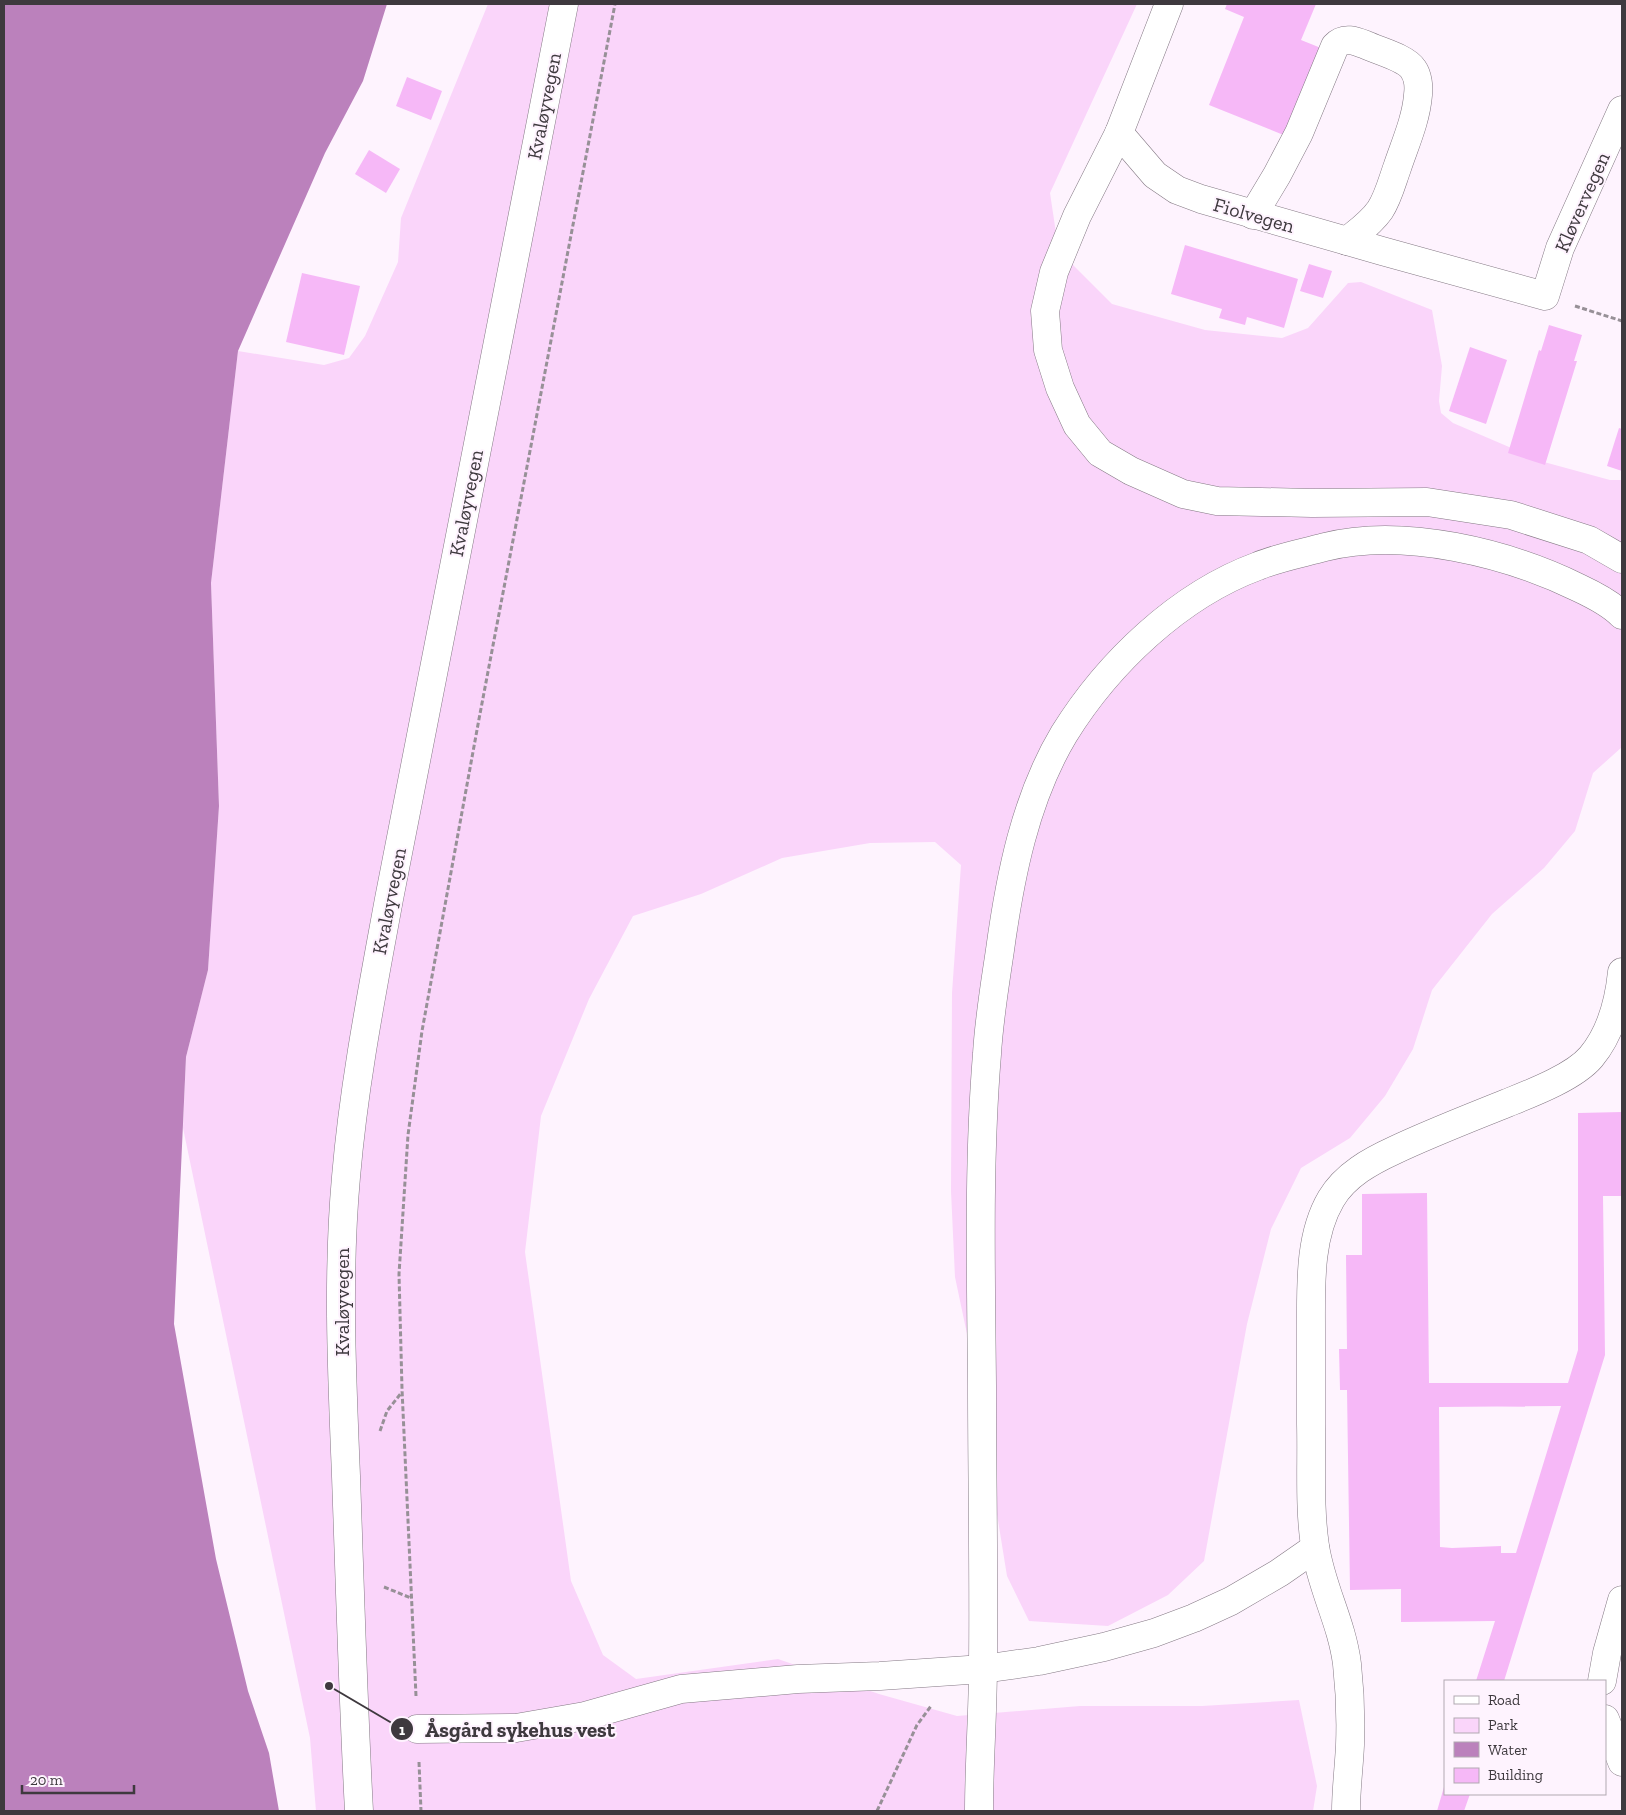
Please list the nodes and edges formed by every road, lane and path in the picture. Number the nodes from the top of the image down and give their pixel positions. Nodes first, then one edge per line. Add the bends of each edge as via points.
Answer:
1 (564, 4) edge
2 (615, 4) edge
3 (1169, 4) edge
4 (1622, 110) edge
5 (1118, 133) junction
6 (1253, 214) junction
7 (1346, 241) junction
8 (1545, 296) junction
9 (1622, 321) edge
10 (1622, 559) edge
11 (1622, 615) edge
12 (1622, 972) edge
13 (402, 1391) junction
14 (379, 1434) dead end
15 (1315, 1548) junction
16 (381, 1586) dead end
17 (411, 1598) junction
18 (1622, 1600) edge
19 (970, 1670) junction
20 (1602, 1680) edge
21 (1606, 1722) edge
22 (417, 1729) junction
23 (1622, 1762) edge
24 (359, 1811) edge
25 (421, 1811) edge
26 (877, 1811) edge
27 (978, 1811) edge
28 (1346, 1811) edge

1 - 24 street, Kvaløyvegen via 387,909 352,1119 342,1248 341,1315
2 - 13 path via 422,1031 402,1210 399,1274
3 - 5 street
4 - 8 street, Kløvervegen via 1560,248
5 - 6 street, Fiolvegen via 1155,175 1177,190
5 - 10 street via 1077,216 1054,272 1045,311 1048,350 1060,388 1077,425 1100,453 1131,471 1192,496 1217,501 1427,502 1511,514 1589,540
6 - 7 street, Fiolvegen
6 - 7 street via 1299,133 1335,46 1347,40 1358,42 1407,62 1418,81 1418,93 1416,112 1380,210
7 - 8 street, Fiolvegen
8 - 9 path
11 - 19 street via 1598,597 1553,575 1502,558 1447,545 1390,540 1342,543 1258,566 1213,586 1168,618 1130,651 1101,683 1065,733 1048,764 1029,813 1015,863 987,1051
12 - 15 street via 1621,990 1609,1031 1590,1058 1566,1076 1536,1091 1371,1161 1346,1180 1331,1198 1319,1227 1312,1264 1312,1501
13 - 14 path via 387,1411
13 - 17 path
15 - 19 street via 1231,1601 1154,1633 1039,1661
15 - 28 street via 1338,1621 1346,1661 1350,1708
16 - 17 path
17 - 22 path
18 - 20 street
19 - 22 street via 681,1689 585,1716 516,1728
19 - 26 path via 917,1725
19 - 27 street
21 - 23 street
22 - 25 path

